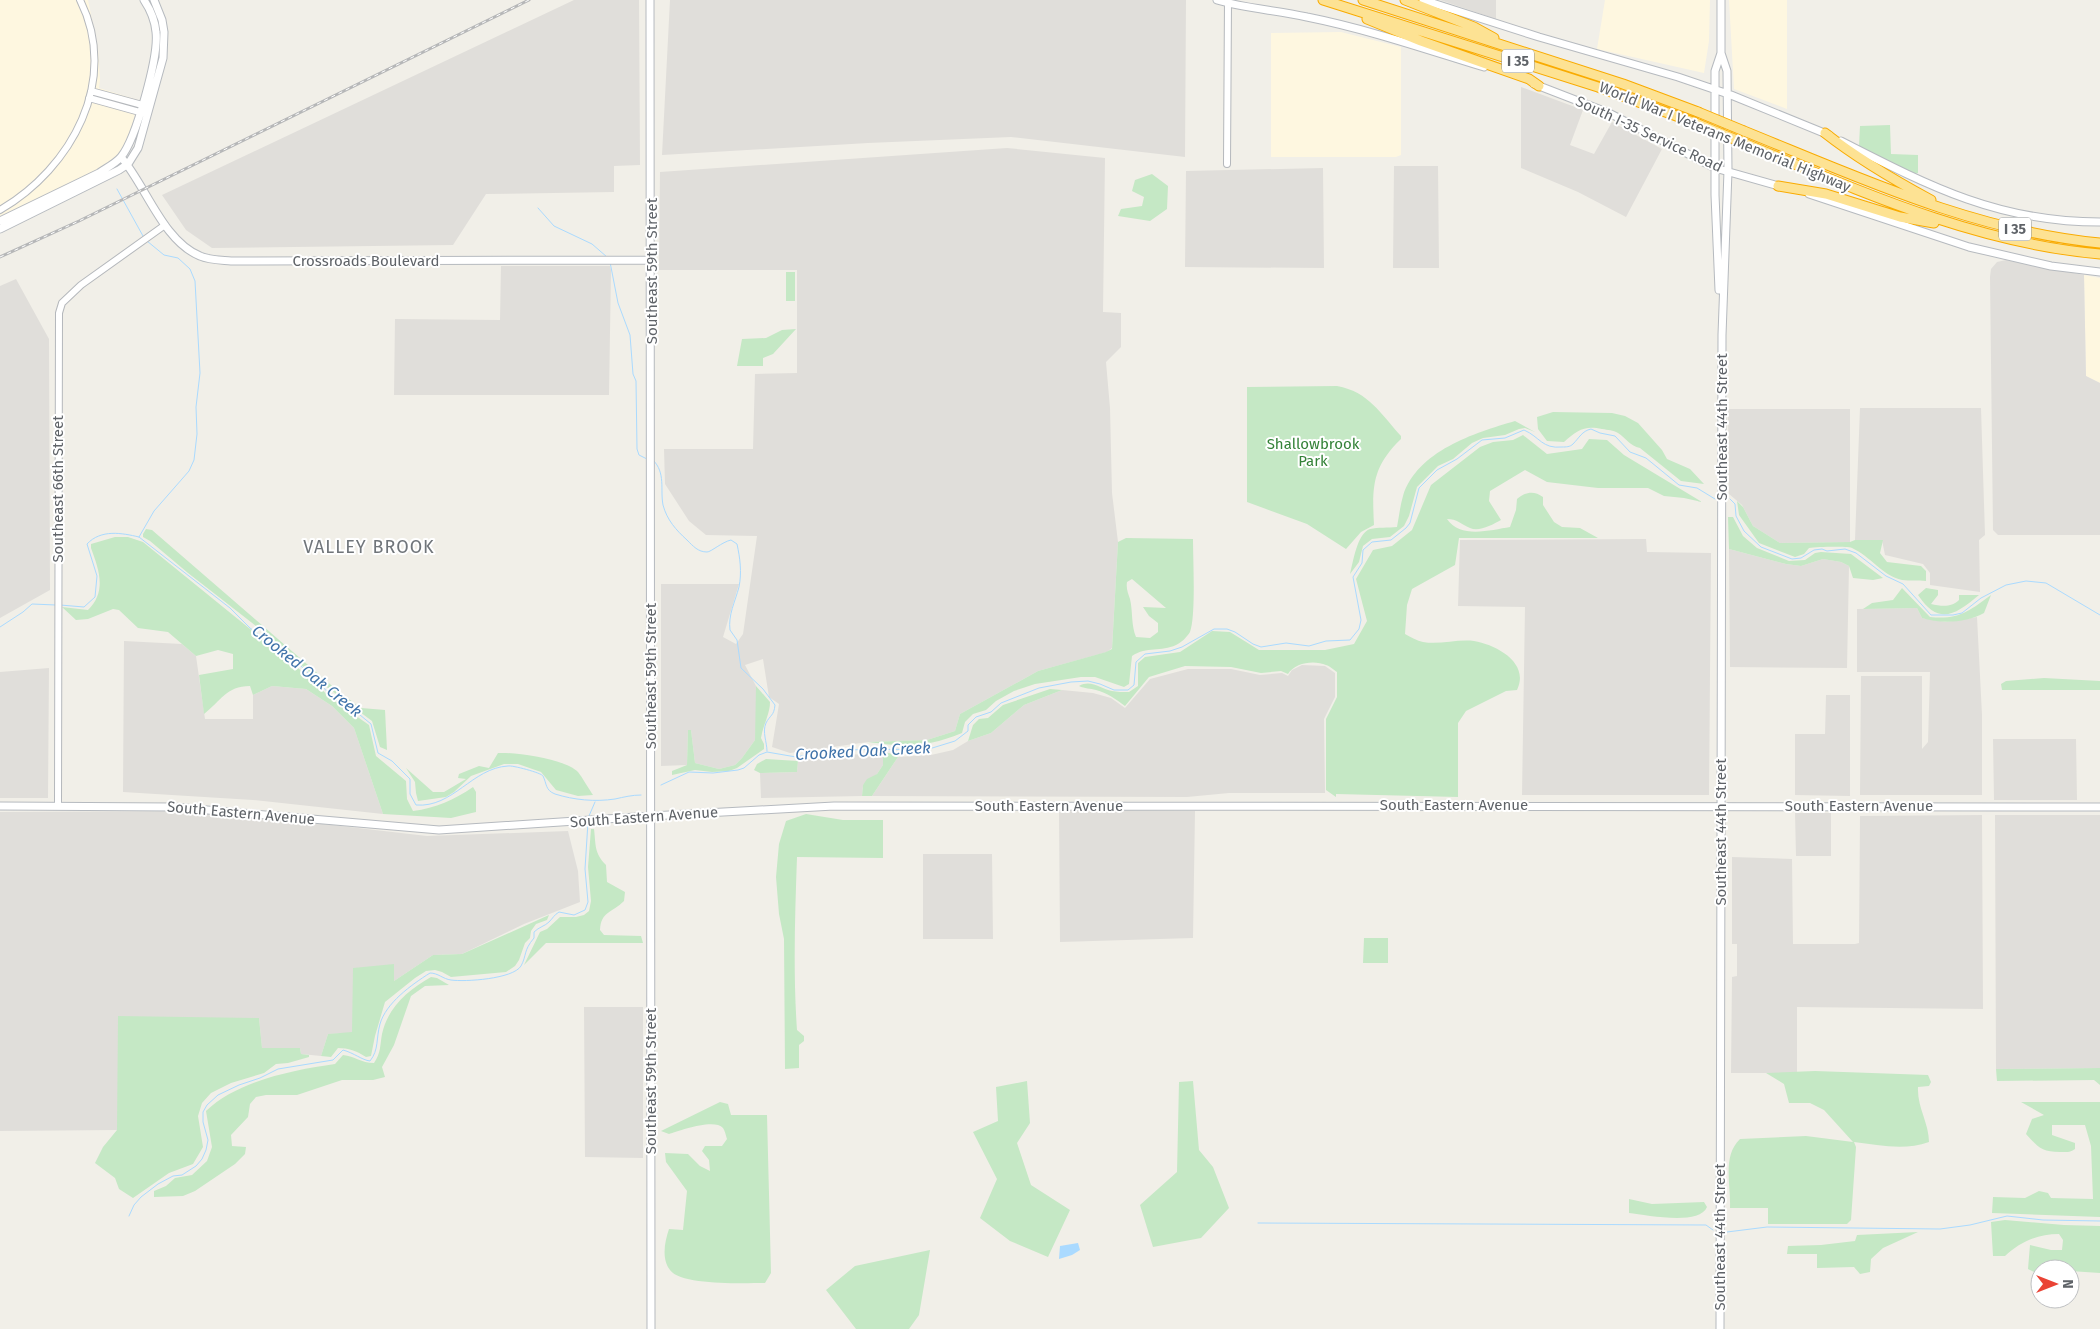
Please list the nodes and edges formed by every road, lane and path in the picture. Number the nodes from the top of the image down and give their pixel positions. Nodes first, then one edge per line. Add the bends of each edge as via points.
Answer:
1 (80, 0) edge
2 (144, 0) edge
3 (154, 0) edge
4 (652, 0) edge
5 (1217, 0) edge
6 (1323, 0) edge
7 (1363, 0) edge
8 (1405, 0) edge
9 (1423, 0) edge
10 (1721, 0) edge
11 (1228, 2) edge
12 (1335, 4) junction
13 (1512, 47) junction
14 (1721, 53) junction
15 (1715, 72) junction
16 (1700, 84) junction
17 (1538, 86) junction
18 (1715, 89) junction
19 (91, 91) junction
20 (1728, 94) junction
21 (89, 98) junction
22 (141, 108) junction
23 (148, 111) junction
24 (1825, 133) junction
25 (121, 157) junction
26 (128, 164) junction
27 (1227, 164) dead end
28 (1715, 168) junction
29 (1728, 171) junction
30 (1744, 176) junction
31 (1728, 186) junction
32 (1778, 186) junction
33 (0, 210) edge
34 (1956, 213) junction
35 (0, 222) edge
36 (2100, 222) edge
37 (165, 225) junction
38 (0, 229) edge
39 (1966, 229) junction
40 (2100, 237) edge
41 (2074, 239) junction
42 (2100, 243) edge
43 (2080, 252) junction
44 (2100, 254) edge
45 (2100, 259) edge
46 (652, 260) junction
47 (2100, 272) edge
48 (1722, 335) junction
49 (1721, 805) junction
50 (0, 806) edge
51 (58, 806) junction
52 (2100, 807) edge
53 (651, 816) junction
54 (651, 1329) edge
55 (1720, 1329) edge

1 - 19 street via 89,18 94,49
2 - 22 main road via 154,23 156,43 154,64
3 - 23 main road via 162,20 165,48
4 - 46 main road, Southeast 59th Street
5 - 11 main road, South I-35 Service Road
6 - 12 highway, World War I Veterans Memorial Highway / I 35
7 - 13 highway, World War I Veterans Memorial Highway / I 35
8 - 13 highway via 1474,27
9 - 16 main road
10 - 14 main road, Southeast 44th Street
11 - 17 main road, South I-35 Service Road via 1362,31
11 - 27 street
12 - 17 highway via 1388,29 1529,78
12 - 39 highway, World War I Veterans Memorial Highway / I 35, bridge via 1598,86 1886,201
13 - 34 highway, World War I Veterans Memorial Highway / I 35, bridge via 1624,84 1910,198
14 - 15 main road, Southeast 44th Street
14 - 20 main road, Southeast 44th Street via 1728,71
15 - 16 main road via 1709,81
15 - 18 main road, Southeast 44th Street
16 - 18 main road
17 - 28 main road, South I-35 Service Road via 1609,113
18 - 20 main road
18 - 28 main road, Southeast 44th Street
19 - 21 street
19 - 22 street
20 - 24 main road
20 - 29 main road, Southeast 44th Street
21 - 22 street
21 - 33 street via 82,121 67,148 32,186
22 - 23 street
22 - 25 main road via 132,138
23 - 26 main road via 138,148
24 - 34 highway via 1894,180
24 - 36 main road via 1922,182 1970,201 2055,221
25 - 26 main road, Crossroads Boulevard
25 - 35 main road via 99,173
26 - 37 main road, Crossroads Boulevard
26 - 38 main road
28 - 29 main road, South I-35 Service Road
28 - 48 main road, Southeast 44th Street
29 - 30 main road, South I-35 Service Road
29 - 31 main road, Southeast 44th Street
30 - 31 main road
30 - 32 main road, South I-35 Service Road
31 - 48 main road, Southeast 44th Street
32 - 39 highway via 1826,194 1900,217
32 - 47 main road, South I-35 Service Road via 1991,253 2051,266
34 - 41 highway, World War I Veterans Memorial Highway / I 35 via 2019,230
37 - 46 main road, Crossroads Boulevard via 189,250 199,256 219,260
37 - 51 street, Southeast 66th Street via 81,285 62,304 59,313
39 - 43 highway, World War I Veterans Memorial Highway / I 35
40 - 41 highway
41 - 42 highway, World War I Veterans Memorial Highway / I 35
43 - 44 highway, World War I Veterans Memorial Highway / I 35
43 - 45 highway
46 - 53 main road, Southeast 59th Street
48 - 49 main road, Southeast 44th Street
49 - 52 main road, South Eastern Avenue
49 - 53 main road, South Eastern Avenue via 834,806
49 - 55 main road, Southeast 44th Street
50 - 51 main road, South Eastern Avenue
51 - 53 main road, South Eastern Avenue via 173,807 439,830
53 - 54 main road, Southeast 59th Street

